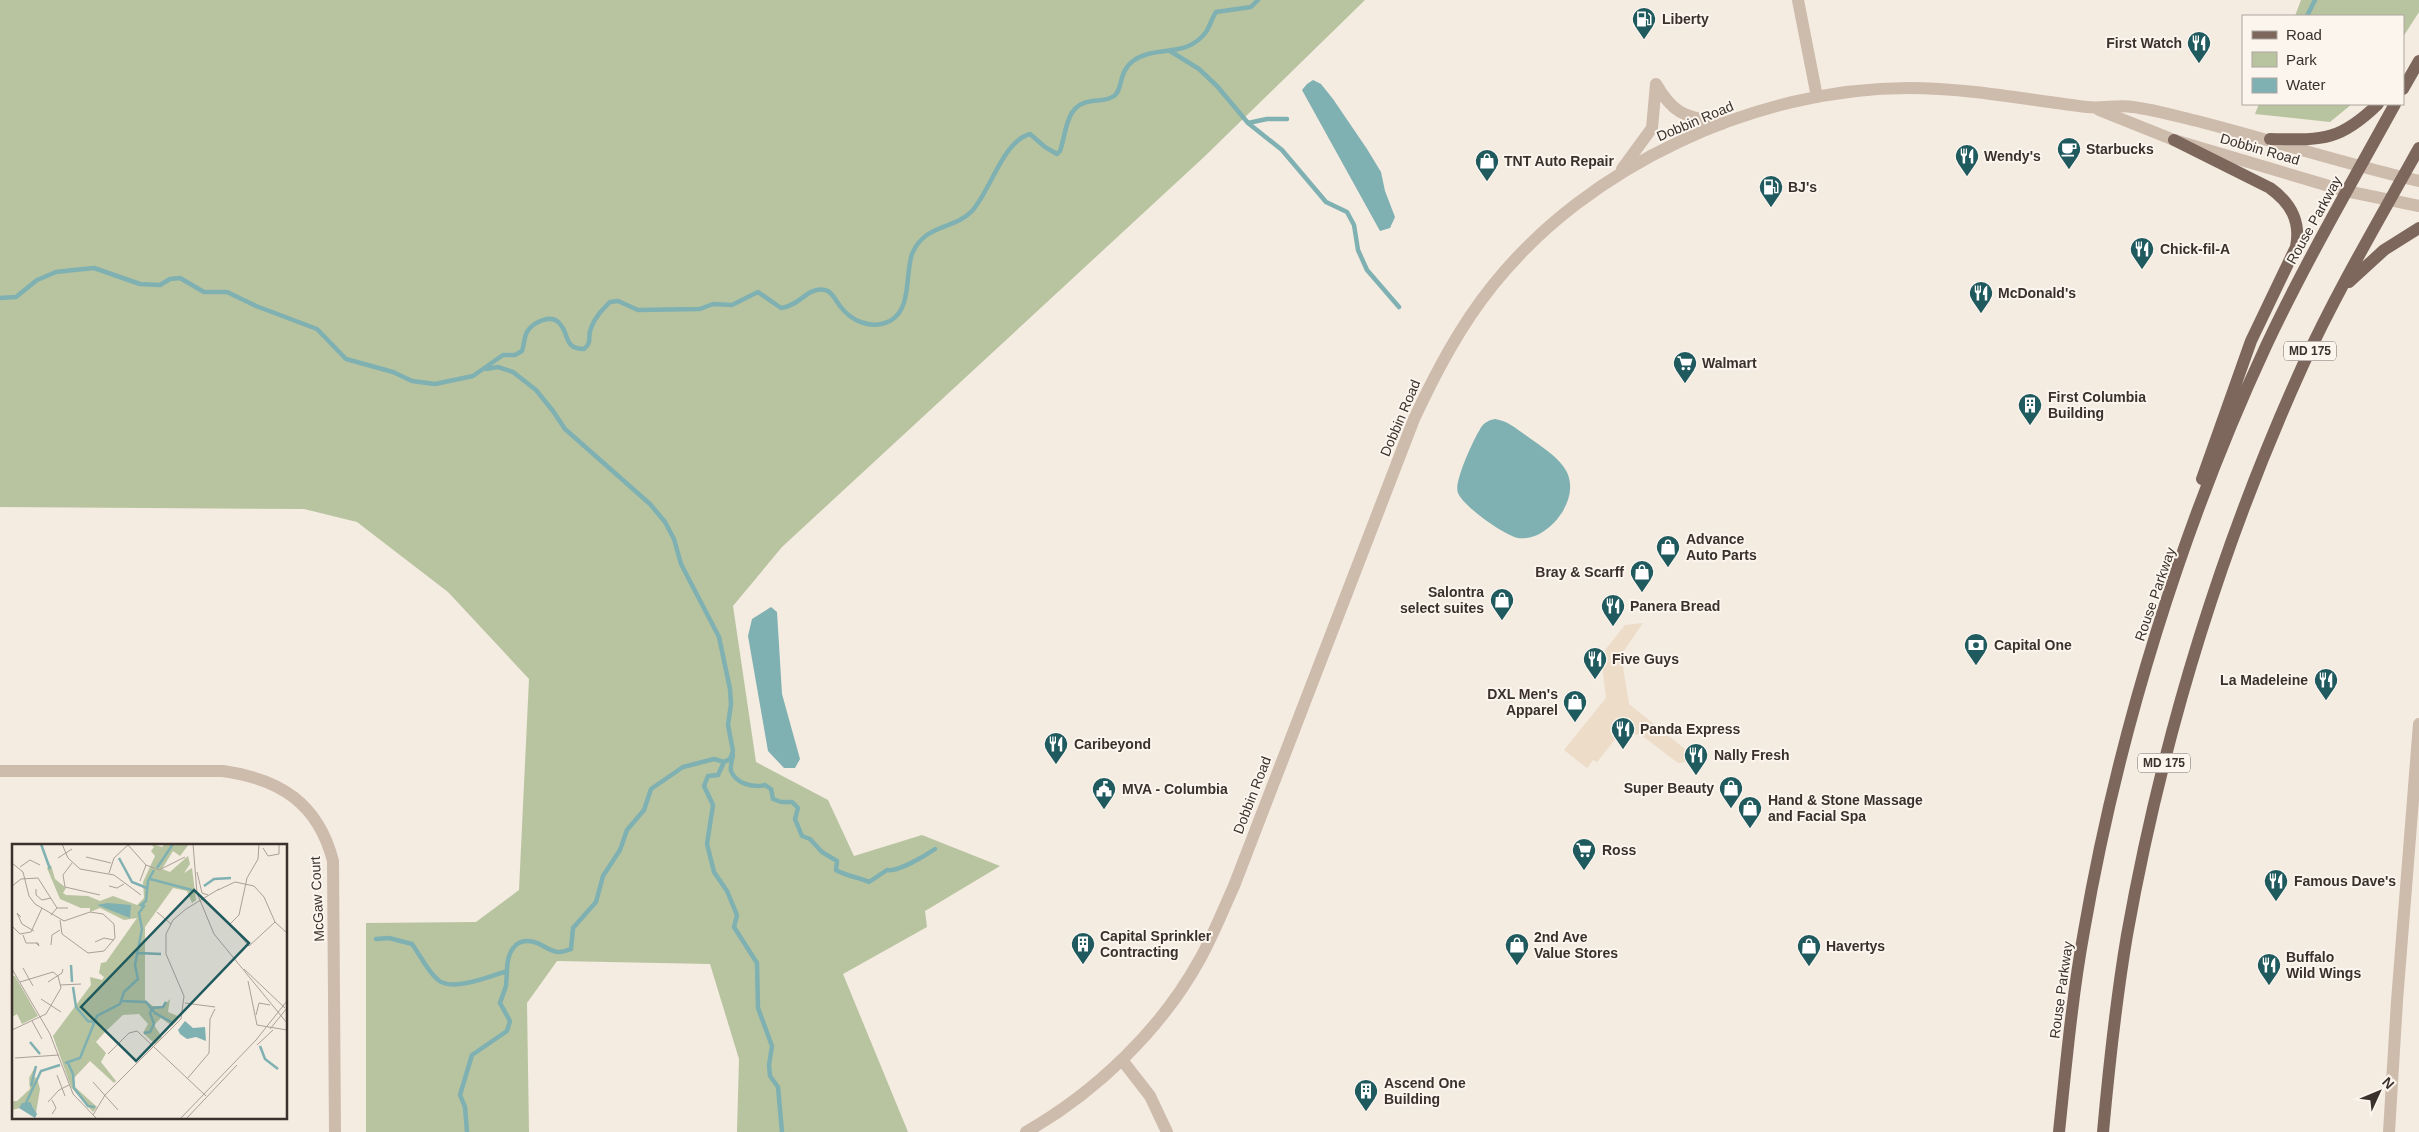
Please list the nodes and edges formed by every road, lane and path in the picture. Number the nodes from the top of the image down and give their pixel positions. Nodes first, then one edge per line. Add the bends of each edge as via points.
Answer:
1 (1798, 0) edge
2 (2417, 64) edge
3 (2404, 78) edge
4 (2404, 88) edge
5 (1817, 97) junction
6 (2377, 105) edge
7 (2394, 105) edge
8 (2097, 109) junction
9 (1722, 124) junction
10 (2174, 140) junction
11 (2270, 140) junction
12 (2419, 148) edge
13 (2361, 165) junction
14 (1619, 174) junction
15 (2403, 178) junction
16 (2419, 182) edge
17 (2346, 191) junction
18 (2390, 200) junction
19 (2419, 206) edge
20 (2419, 228) edge
21 (2337, 294) junction
22 (2149, 659) junction
23 (2419, 724) edge
24 (0, 772) edge
25 (1122, 1060) junction
26 (335, 1132) edge
27 (1026, 1132) edge
28 (1167, 1132) edge
29 (2059, 1132) edge
30 (2103, 1132) edge
31 (2389, 1132) edge

1 - 5 street
2 - 3 main road
2 - 4 main road
5 - 8 street, Dobbin Road via 1873,89 1928,88
5 - 9 street, Dobbin Road
6 - 11 main road via 2354,125 2330,138
7 - 13 main road, Rouse Parkway / MD 175
8 - 10 street, Dobbin Road
8 - 11 street, Dobbin Road via 2131,106
9 - 14 street, Dobbin Road
9 - 14 street via 1687,116 1676,110 1666,102 1656,84 1652,128
10 - 17 street, Dobbin Road
10 - 22 main road via 2280,195 2294,212 2298,236 2296,247 2251,341 2222,419 2174,565
11 - 13 street, Dobbin Road
12 - 15 main road, MD 175
13 - 15 street, Dobbin Road
13 - 17 main road, Rouse Parkway / MD 175
14 - 25 street, Dobbin Road via 1552,222 1525,249 1480,303 1446,356 1414,419 1234,886 1200,959 1182,987
15 - 16 street, Dobbin Road
15 - 18 main road, MD 175
17 - 18 street, Dobbin Road
17 - 22 main road, Rouse Parkway / MD 175 via 2300,277 2236,414 2209,481
18 - 19 street, Dobbin Road
18 - 21 main road, MD 175
20 - 21 main road via 2384,250
21 - 30 main road, MD 175 via 2299,373 2249,496 2190,668 2164,763 2127,936
22 - 29 main road, Rouse Parkway / MD 175 via 2099,851 2074,998
23 - 31 street
24 - 26 street, McGaw Court via 223,771 271,782 306,808 324,835 333,861
25 - 27 street, Dobbin Road via 1081,1095
25 - 28 street via 1150,1096

